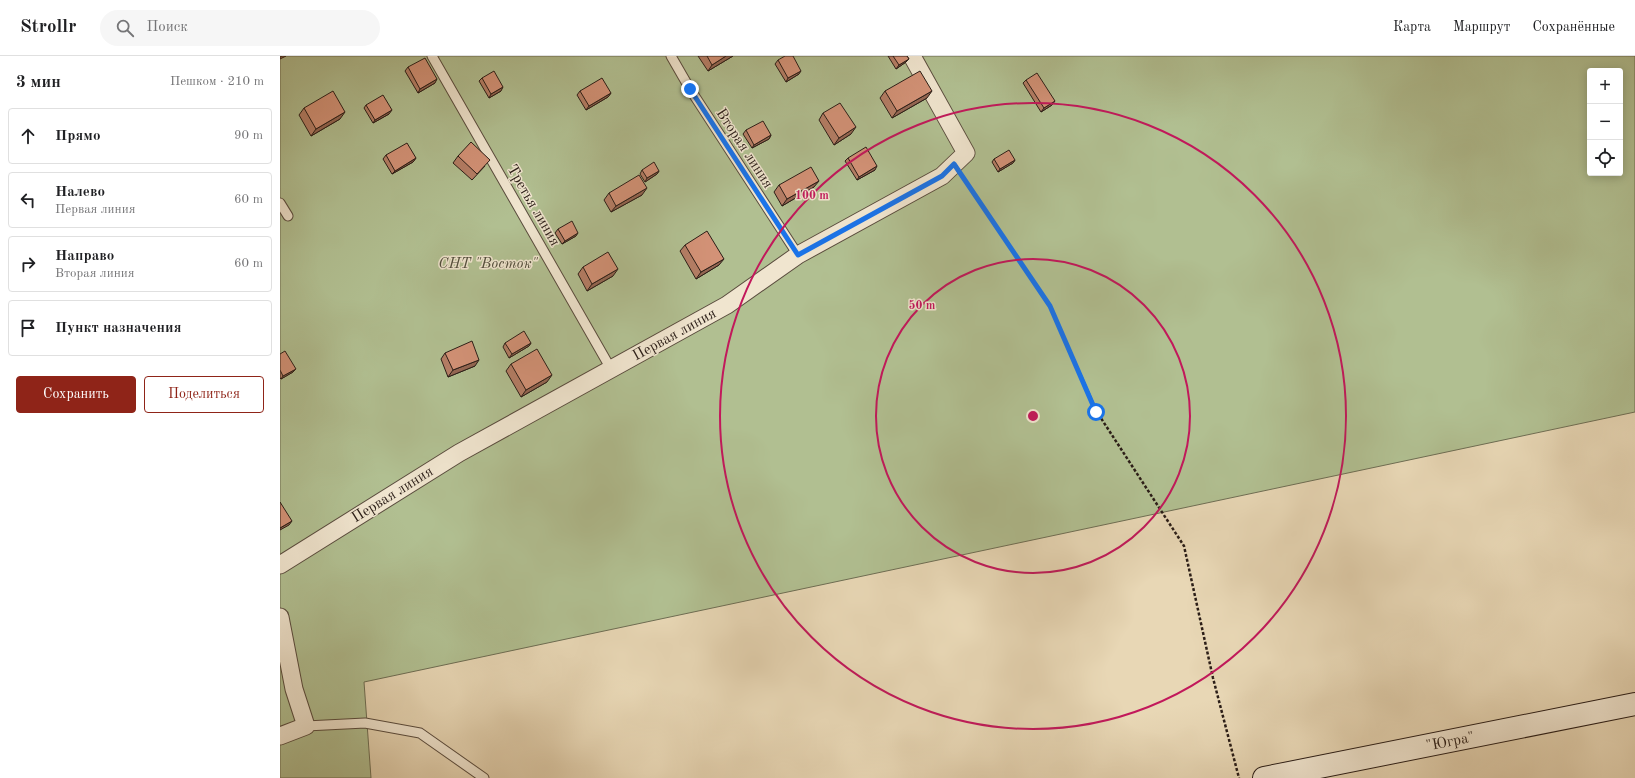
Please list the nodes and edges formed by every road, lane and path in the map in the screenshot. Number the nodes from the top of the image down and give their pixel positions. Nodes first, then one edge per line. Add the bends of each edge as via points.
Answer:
1 (432, 56) edge
2 (670, 56) edge
3 (912, 56) edge
4 (954, 164) junction
5 (280, 203) edge
6 (288, 216) dead end
7 (798, 255) junction
8 (611, 369) junction
9 (280, 564) edge
10 (280, 617) edge
11 (1635, 704) edge
12 (306, 726) junction
13 (280, 736) edge
14 (484, 778) edge
15 (1238, 778) edge
16 (1264, 778) edge

1 - 8 lane, Третья линия
2 - 7 lane, Вторая линия
3 - 4 street, Первая линия via 966,153
4 - 7 street, Первая линия via 942,176
4 - 15 path via 1050,306 1096,412 1184,546
5 - 6 lane
7 - 8 street, Первая линия via 727,305
8 - 9 street, Первая линия via 458,453
10 - 12 street via 294,689
11 - 16 main road, "Югра"
12 - 13 street
12 - 14 lane via 365,723 420,733

